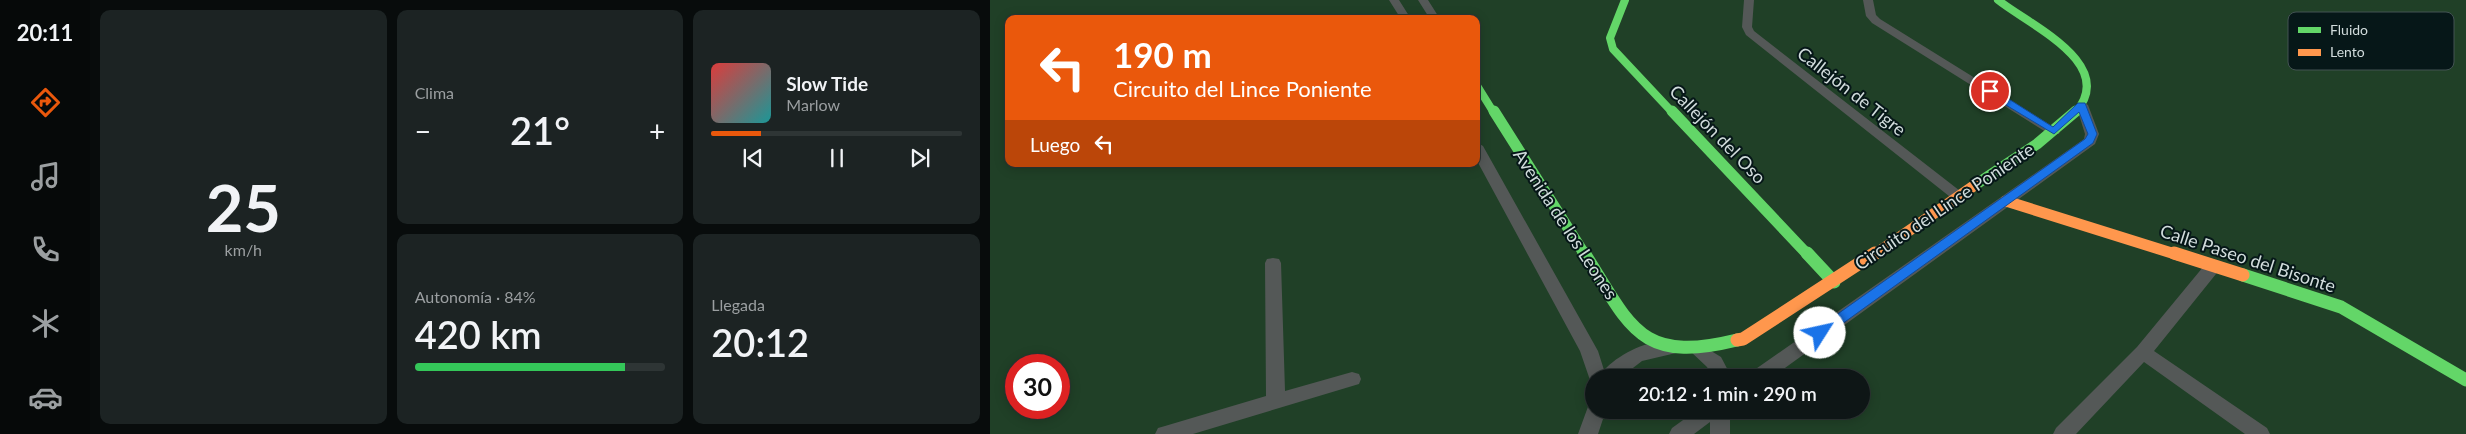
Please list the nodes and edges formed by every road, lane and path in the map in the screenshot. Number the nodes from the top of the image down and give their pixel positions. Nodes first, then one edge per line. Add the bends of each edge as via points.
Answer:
1 (1394, 0) edge
2 (1624, 0) edge
3 (1748, 0) edge
4 (1868, 0) edge
5 (1426, 1) edge
6 (1997, 1) edge
7 (1403, 15) edge
8 (1433, 15) edge
9 (1480, 90) edge
10 (2082, 105) junction
11 (2054, 131) junction
12 (1480, 153) edge
13 (1959, 197) junction
14 (2006, 201) junction
15 (1273, 263) dead end
16 (2214, 265) junction
17 (1834, 282) junction
18 (1670, 348) junction
19 (1698, 350) junction
20 (2143, 352) junction
21 (1595, 369) edge
22 (1616, 369) edge
23 (1718, 369) edge
24 (1770, 369) edge
25 (1352, 379) dead end
26 (2466, 380) edge
27 (1276, 400) junction
28 (1593, 419) edge
29 (1700, 419) edge
30 (1720, 419) edge
31 (1588, 433) edge
32 (1165, 434) edge
33 (1679, 434) edge
34 (1720, 434) edge
35 (2063, 434) edge
36 (2260, 434) edge

1 - 7 street
2 - 17 street, Callejón del Oso via 1610,38 1613,49
3 - 13 street, Callejón de Tigre via 1747,27 1750,33
4 - 11 street via 1876,21
5 - 8 street
6 - 10 street via 2077,59 2088,82
9 - 18 street, Avenida de los Leones via 1630,325 1642,335
10 - 11 street, Circuito del Lince Poniente
10 - 14 street, Circuito del Lince Poniente via 2092,134 2090,141
11 - 13 street, Circuito del Lince Poniente
12 - 21 street, Avenida de los Leones via 1589,352
13 - 17 street, Circuito del Lince Poniente
14 - 16 street, Calle Paseo del Bisonte
14 - 24 street, Circuito del Lince Poniente
15 - 27 street
16 - 20 street
16 - 26 street, Calle Paseo del Bisonte via 2341,307
17 - 19 street, Circuito del Lince Poniente via 1743,339
18 - 19 street, Circuito del Lince Poniente
18 - 22 street via 1637,355
19 - 23 street
20 - 35 street
20 - 36 street
25 - 27 street
27 - 32 street
28 - 31 street
29 - 33 street
30 - 34 street

